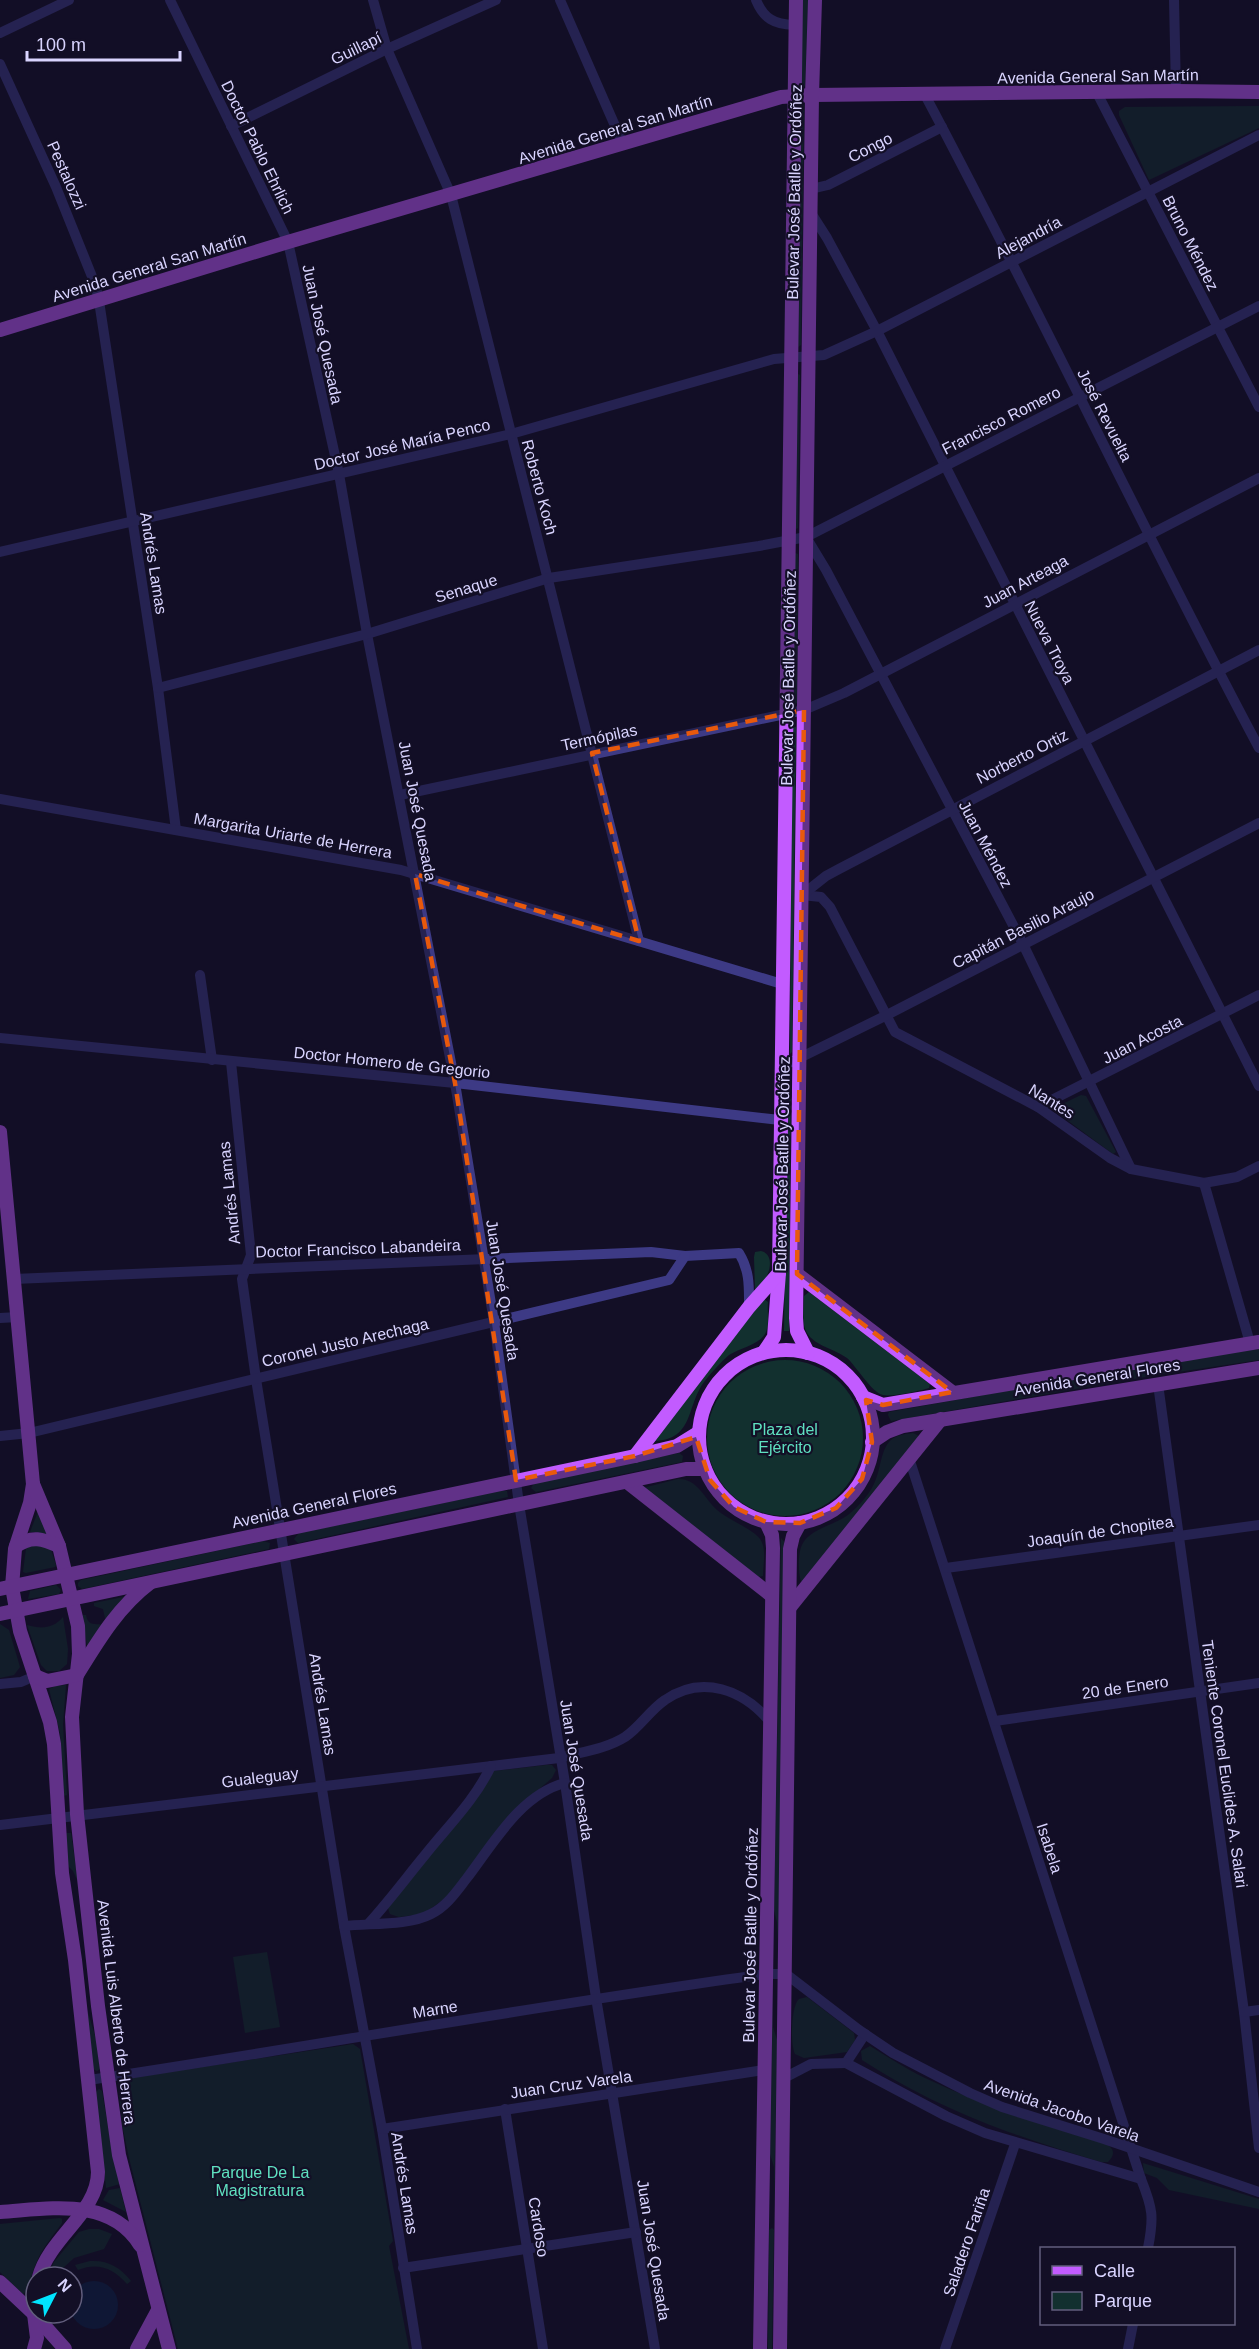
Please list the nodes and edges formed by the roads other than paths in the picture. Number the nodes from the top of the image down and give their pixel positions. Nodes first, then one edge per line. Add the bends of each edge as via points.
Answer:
1 (69, 0) edge
2 (170, 0) edge
3 (373, 0) edge
4 (496, 0) edge
5 (560, 0) edge
6 (756, 0) edge
7 (796, 0) edge
8 (815, 0) edge
9 (1174, 0) edge
10 (794, 25) junction
11 (0, 33) edge
12 (387, 49) junction
13 (0, 64) edge
14 (1176, 91) junction
15 (1096, 92) junction
16 (1259, 92) edge
17 (812, 95) junction
18 (925, 95) junction
19 (793, 96) junction
20 (231, 126) junction
21 (942, 128) junction
22 (1259, 135) edge
23 (623, 144) junction
24 (811, 189) junction
25 (1147, 191) junction
26 (452, 195) junction
27 (811, 213) junction
28 (288, 242) junction
29 (1012, 263) junction
30 (99, 301) junction
31 (1259, 306) edge
32 (1217, 327) junction
33 (0, 330) edge
34 (877, 332) junction
35 (808, 357) junction
36 (790, 358) junction
37 (1079, 397) junction
38 (1259, 407) edge
39 (511, 434) junction
40 (944, 466) junction
41 (339, 474) junction
42 (1259, 478) edge
43 (132, 520) junction
44 (1148, 534) junction
45 (806, 537) junction
46 (788, 541) junction
47 (0, 552) edge
48 (549, 578) junction
49 (1014, 604) junction
50 (367, 634) junction
51 (1259, 650) edge
52 (1218, 671) junction
53 (879, 675) junction
54 (158, 688) junction
55 (804, 710) junction
56 (786, 714) junction
57 (1083, 741) junction
58 (1259, 748) edge
59 (592, 753) junction
60 (400, 795) junction
61 (0, 799) edge
62 (951, 810) junction
63 (1259, 824) edge
64 (176, 830) junction
65 (415, 874) junction
66 (1154, 877) junction
67 (802, 895) junction
68 (639, 941) junction
69 (1023, 944) junction
70 (200, 975) dead end
71 (782, 984) junction
72 (1259, 995) edge
73 (1222, 1014) junction
74 (885, 1016) junction
75 (0, 1038) edge
76 (800, 1058) junction
77 (212, 1060) junction
78 (231, 1062) junction
79 (781, 1067) junction
80 (455, 1083) junction
81 (1090, 1083) junction
82 (1259, 1086) edge
83 (1038, 1107) junction
84 (780, 1120) junction
85 (0, 1132) edge
86 (1259, 1166) edge
87 (1131, 1169) junction
88 (1204, 1183) junction
89 (4, 1198) edge
90 (685, 1256) junction
91 (483, 1258) junction
92 (246, 1268) junction
93 (779, 1273) junction
94 (797, 1274) junction
95 (14, 1278) junction
96 (749, 1308) junction
97 (18, 1317) junction
98 (0, 1318) edge
99 (494, 1322) junction
100 (1254, 1343) edge
101 (764, 1352) junction
102 (808, 1353) junction
103 (1259, 1368) edge
104 (256, 1379) junction
105 (1158, 1384) junction
106 (952, 1392) junction
107 (863, 1397) junction
108 (941, 1419) junction
109 (28, 1433) junction
110 (698, 1434) junction
111 (0, 1436) edge
112 (873, 1442) junction
113 (635, 1456) junction
114 (909, 1458) junction
115 (705, 1469) junction
116 (516, 1479) junction
117 (627, 1482) junction
118 (33, 1484) junction
119 (519, 1504) junction
120 (766, 1522) junction
121 (800, 1523) junction
122 (1259, 1524) edge
123 (280, 1530) junction
124 (1179, 1535) junction
125 (16, 1546) junction
126 (59, 1546) junction
127 (283, 1553) junction
128 (946, 1568) junction
129 (66, 1575) junction
130 (152, 1582) junction
131 (6, 1588) edge
132 (772, 1596) junction
133 (71, 1599) junction
134 (790, 1607) junction
135 (16, 1611) junction
136 (0, 1614) edge
137 (77, 1675) junction
138 (35, 1676) junction
139 (1259, 1683) edge
140 (0, 1684) edge
141 (1200, 1692) junction
142 (994, 1720) junction
143 (770, 1722) junction
144 (559, 1758) junction
145 (491, 1766) junction
146 (565, 1783) junction
147 (321, 1785) junction
148 (77, 1814) junction
149 (57, 1817) junction
150 (0, 1825) edge
151 (369, 1923) junction
152 (344, 1926) junction
153 (766, 1974) junction
154 (786, 1974) junction
155 (596, 1998) junction
156 (1259, 2010) edge
157 (1244, 2012) junction
158 (865, 2034) junction
159 (364, 2035) junction
160 (846, 2063) junction
161 (764, 2070) junction
162 (108, 2077) junction
163 (784, 2078) junction
164 (89, 2080) junction
165 (614, 2093) junction
166 (505, 2109) junction
167 (382, 2129) junction
168 (1015, 2144) junction
169 (1259, 2148) edge
170 (1132, 2150) junction
171 (1141, 2179) junction
172 (1259, 2192) edge
173 (83, 2210) junction
174 (0, 2212) edge
175 (636, 2232) junction
176 (1148, 2247) edge
177 (527, 2250) junction
178 (144, 2252) junction
179 (43, 2265) edge
180 (403, 2268) junction
181 (0, 2282) edge
182 (24, 2305) edge
183 (158, 2310) junction
184 (35, 2325) edge
185 (44, 2325) edge
186 (1133, 2325) edge
187 (34, 2349) edge
188 (65, 2349) edge
189 (137, 2349) edge
190 (169, 2349) edge
191 (417, 2349) edge
192 (543, 2349) edge
193 (655, 2349) edge
194 (760, 2349) edge
195 (780, 2349) edge
196 (945, 2349) edge
197 (1128, 2349) edge

1 - 11 street
2 - 20 street, Doctor Pablo Ehrlich
3 - 12 street, Roberto Koch
4 - 12 street, Guillapí
5 - 23 street
6 - 10 street via 769,20
7 - 10 main road, Bulevar José Batlle y Ordóñez
8 - 17 main road, Bulevar José Batlle y Ordóñez
9 - 14 street
10 - 19 main road, Bulevar José Batlle y Ordóñez
12 - 20 street, Guillapí
12 - 26 street, Roberto Koch
13 - 30 street, Pestalozzi via 56,187
14 - 15 main road, Avenida General San Martín
14 - 16 main road, Avenida General San Martín
15 - 18 main road, Avenida General San Martín
15 - 25 street, Bruno Méndez
17 - 18 main road, Avenida General San Martín
17 - 19 main road, Avenida General San Martín
17 - 24 main road, Bulevar José Batlle y Ordóñez
18 - 21 street, José Revuelta
19 - 23 main road, Avenida General San Martín
19 - 36 main road, Bulevar José Batlle y Ordóñez
20 - 28 street, Doctor Pablo Ehrlich
21 - 24 street, Congo via 828,185
21 - 29 street, José Revuelta
22 - 25 street, Alejandría
23 - 26 main road, Avenida General San Martín
24 - 27 main road, Bulevar José Batlle y Ordóñez
25 - 29 street, Alejandría
25 - 32 street, Bruno Méndez
26 - 28 main road, Avenida General San Martín
26 - 39 street, Roberto Koch
27 - 34 street, Nueva Troya
27 - 35 main road, Bulevar José Batlle y Ordóñez
28 - 30 main road, Avenida General San Martín
28 - 41 street, Juan José Quesada
29 - 34 street, Alejandría
29 - 37 street, José Revuelta
30 - 33 main road, Avenida General San Martín
30 - 43 street, Andrés Lamas
31 - 32 street, Francisco Romero
32 - 37 street, Francisco Romero
32 - 38 street, Bruno Méndez
34 - 35 street, Alejandría via 834,352
34 - 40 street, Nueva Troya
35 - 36 street, Doctor José María Penco
35 - 45 main road, Bulevar José Batlle y Ordóñez
36 - 39 street, Doctor José María Penco via 774,359
36 - 46 main road, Bulevar José Batlle y Ordóñez
37 - 40 street, Francisco Romero
37 - 44 street, José Revuelta
39 - 41 street, Doctor José María Penco
39 - 48 street, Roberto Koch
40 - 45 street, Francisco Romero
40 - 49 street, Nueva Troya
41 - 43 street, Doctor José María Penco
41 - 50 street, Juan José Quesada
42 - 44 street, Juan Arteaga
43 - 47 street, Doctor José María Penco
43 - 54 street, Andrés Lamas
44 - 49 street, Juan Arteaga
44 - 52 street, José Revuelta
45 - 46 street, Francisco Romero
45 - 53 street, Juan Méndez
45 - 55 main road, Bulevar José Batlle y Ordóñez
46 - 48 street, Senaque
46 - 56 main road, Bulevar José Batlle y Ordóñez
48 - 50 street, Senaque
48 - 59 street, Roberto Koch
49 - 53 street, Juan Arteaga
49 - 57 street, Nueva Troya
50 - 54 street, Senaque
50 - 60 street, Juan José Quesada
51 - 52 street, Norberto Ortiz
52 - 57 street, Norberto Ortiz
52 - 58 street, José Revuelta
53 - 55 street, Juan Arteaga
53 - 62 street, Juan Méndez
54 - 64 street, Andrés Lamas
55 - 56 street, Termópilas
55 - 67 main road, Bulevar José Batlle y Ordóñez
56 - 59 street, Termópilas
56 - 71 main road, Bulevar José Batlle y Ordóñez
57 - 62 street, Norberto Ortiz
57 - 66 street, Nueva Troya
59 - 60 street, Termópilas
59 - 68 street, Roberto Koch
60 - 65 street, Juan José Quesada
61 - 64 street, Margarita Uriarte de Herrera
62 - 67 street, Norberto Ortiz via 826,876
62 - 69 street, Juan Méndez
63 - 66 street, Capitán Basilio Araujo
64 - 65 street, Margarita Uriarte de Herrera
65 - 68 street, Margarita Uriarte de Herrera
65 - 80 street, Juan José Quesada
66 - 69 street, Capitán Basilio Araujo
66 - 73 street, Nueva Troya
67 - 74 street, Nantes via 826,900
67 - 76 main road, Bulevar José Batlle y Ordóñez
68 - 71 street, Margarita Uriarte de Herrera
69 - 74 street, Capitán Basilio Araujo
69 - 81 street, Juan Méndez
70 - 77 street
71 - 79 main road, Bulevar José Batlle y Ordóñez
72 - 73 street, Juan Acosta
73 - 81 street, Juan Acosta
73 - 82 street, Nueva Troya
74 - 76 street, Capitán Basilio Araujo
74 - 83 street, Nantes via 895,1032
75 - 77 street, Doctor Homero de Gregorio
76 - 79 street, Capitán Basilio Araujo
76 - 94 main road, Bulevar José Batlle y Ordóñez
77 - 78 street, Doctor Homero de Gregorio
78 - 80 street, Doctor Homero de Gregorio
78 - 92 street, Andrés Lamas via 251,1255
79 - 84 main road, Bulevar José Batlle y Ordóñez
80 - 84 street, Doctor Homero de Gregorio
80 - 91 street, Juan José Quesada
81 - 83 street, Juan Acosta
81 - 87 street, Juan Méndez
83 - 87 street, Nantes
84 - 93 main road, Bulevar José Batlle y Ordóñez
85 - 89 main road, Avenida Luis Alberto de Herrera
86 - 88 street via 1237,1177
87 - 88 street, Nantes
88 - 100 street
89 - 95 main road, Avenida Luis Alberto de Herrera
90 - 91 street, Doctor Francisco Labandeira via 651,1252
90 - 96 street, Doctor Francisco Labandeira via 739,1253 749,1275
90 - 99 street, Coronel Justo Arechaga via 669,1280
91 - 92 street, Doctor Francisco Labandeira
91 - 99 street, Juan José Quesada
92 - 95 street, Doctor Francisco Labandeira
92 - 104 street, Andrés Lamas via 242,1279
93 - 96 main road
93 - 101 main road, Bulevar José Batlle y Ordóñez via 774,1337
94 - 102 main road, Bulevar José Batlle y Ordóñez via 797,1331
94 - 106 main road
95 - 97 main road, Avenida Luis Alberto de Herrera
96 - 113 main road
97 - 98 street
97 - 109 main road, Avenida Luis Alberto de Herrera
99 - 104 street, Coronel Justo Arechaga
99 - 116 street, Juan José Quesada
100 - 106 main road, Avenida General Flores
101 - 102 main road
101 - 110 main road via 741,1361 714,1387 703,1409
102 - 107 main road via 840,1369
103 - 105 main road, Avenida General Flores
104 - 109 street, Coronel Justo Arechaga
104 - 123 street, Andrés Lamas
105 - 108 main road, Avenida General Flores
105 - 124 street, Teniente Coronel Euclides A. Salari
106 - 107 main road, Avenida General Flores via 883,1405
107 - 112 main road
108 - 112 main road, Avenida General Flores via 903,1426
108 - 114 main road
109 - 111 street, Coronel Justo Arechaga
109 - 118 main road, Avenida Luis Alberto de Herrera
110 - 113 main road, Avenida General Flores via 677,1446
110 - 115 main road
112 - 121 main road via 867,1467 850,1495 825,1515
113 - 116 main road, Avenida General Flores
114 - 128 street, Isabela
114 - 134 main road
115 - 117 main road via 686,1469
115 - 120 main road via 717,1490 734,1507
116 - 119 street, Juan José Quesada
116 - 123 main road, Avenida General Flores
117 - 119 main road
117 - 132 main road
118 - 125 main road, Avenida Luis Alberto de Herrera
118 - 126 main road, Avenida Luis Alberto de Herrera
119 - 127 main road
119 - 144 street, Juan José Quesada
120 - 121 main road
120 - 132 main road, Bulevar José Batlle y Ordóñez via 772,1535
121 - 134 main road via 790,1549
122 - 124 street, Joaquín de Chopitea
123 - 127 street, Andrés Lamas
123 - 129 main road, Avenida General Flores
124 - 128 street, Joaquín de Chopitea
124 - 141 street, Teniente Coronel Euclides A. Salari
125 - 126 main road via 39,1538
125 - 131 main road, Avenida Luis Alberto de Herrera
126 - 129 main road, Avenida Luis Alberto de Herrera
127 - 130 main road
127 - 147 street, Andrés Lamas
128 - 142 street, Isabela
129 - 131 main road, Avenida General Flores
129 - 133 main road, Avenida Luis Alberto de Herrera
130 - 133 main road
130 - 137 main road, Avenida Luis Alberto de Herrera via 108,1627
131 - 135 main road, Avenida Luis Alberto de Herrera
132 - 143 main road, Bulevar José Batlle y Ordóñez
133 - 135 main road
133 - 137 main road, Avenida Luis Alberto de Herrera via 78,1626
134 - 154 main road
135 - 136 main road
135 - 138 main road, Avenida Luis Alberto de Herrera
137 - 138 main road via 47,1681
137 - 148 main road, Avenida Luis Alberto de Herrera via 72,1717
138 - 140 street
138 - 149 main road, Avenida Luis Alberto de Herrera via 54,1744
139 - 141 street, 20 de Enero
141 - 142 street, 20 de Enero
141 - 157 street, Teniente Coronel Euclides A. Salari
142 - 170 street, Isabela
143 - 144 street, Gualeguay via 737,1695 713,1687 694,1687 665,1700 626,1736
143 - 153 main road, Bulevar José Batlle y Ordóñez
144 - 145 street, Gualeguay
144 - 146 street, Juan José Quesada
145 - 147 street, Gualeguay
145 - 151 street via 457,1817
146 - 151 street via 544,1791 525,1806 444,1906 426,1916
146 - 155 street, Juan José Quesada
147 - 148 street, Gualeguay
147 - 152 street, Andrés Lamas
148 - 149 street, Gualeguay
148 - 162 main road, Avenida Luis Alberto de Herrera
149 - 150 street, Gualeguay
149 - 164 main road, Avenida Luis Alberto de Herrera
151 - 152 street
152 - 159 street, Andrés Lamas
153 - 154 street, Marne
153 - 155 street, Marne
153 - 161 main road, Bulevar José Batlle y Ordóñez
154 - 158 street, Avenida Jacobo Varela
154 - 163 main road
155 - 159 street, Marne
155 - 165 street, Juan José Quesada
156 - 157 street
157 - 169 street, Teniente Coronel Euclides A. Salari
158 - 160 street
158 - 170 street, Avenida Jacobo Varela via 893,2053 1002,2107
159 - 162 street, Marne
159 - 167 street, Andrés Lamas
160 - 163 street via 811,2064
160 - 168 street via 946,2116
161 - 165 street, Juan Cruz Varela
161 - 194 main road, Bulevar José Batlle y Ordóñez
162 - 164 street, Marne
162 - 178 main road, Avenida Luis Alberto de Herrera via 120,2154
163 - 195 main road
164 - 173 main road, Avenida Luis Alberto de Herrera via 98,2178 94,2195
165 - 166 street, Juan Cruz Varela
165 - 175 street, Juan José Quesada
166 - 167 street, Juan Cruz Varela
166 - 177 street, Cardoso
167 - 180 street, Andrés Lamas
168 - 171 street
168 - 196 street, Saladero Fariña
170 - 171 street, Isabela
170 - 172 street, Avenida Jacobo Varela
171 - 176 street, Isabela via 1153,2211
173 - 174 main road via 66,2207
173 - 178 main road via 100,2213 118,2223 136,2238
173 - 179 main road, Avenida Luis Alberto de Herrera
175 - 177 street
175 - 193 street, Juan José Quesada
177 - 180 street
177 - 192 street, Cardoso
178 - 183 main road, Avenida Luis Alberto de Herrera
180 - 191 street, Andrés Lamas
181 - 182 main road
183 - 189 main road
183 - 190 main road, Avenida Luis Alberto de Herrera
184 - 187 main road
185 - 188 main road
186 - 197 street

